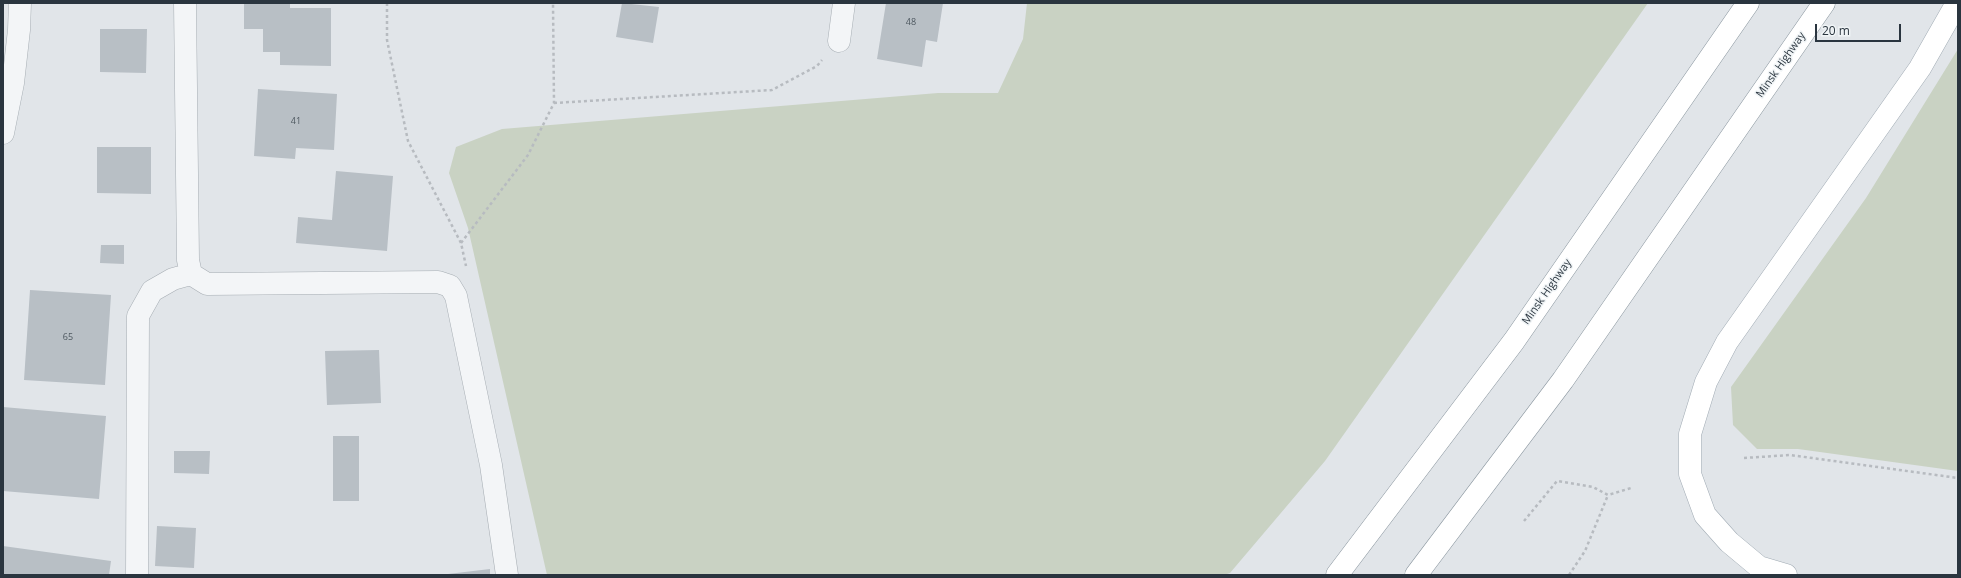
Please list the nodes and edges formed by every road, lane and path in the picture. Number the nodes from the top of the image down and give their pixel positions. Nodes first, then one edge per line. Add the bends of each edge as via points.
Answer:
1 (20, 3) edge
2 (185, 3) edge
3 (553, 3) edge
4 (844, 3) edge
5 (1748, 3) edge
6 (1824, 3) edge
7 (1957, 3) edge
8 (839, 41) joint
9 (554, 103) junction
10 (3, 134) edge
11 (461, 243) dead end
12 (190, 274) junction
13 (1744, 458) dead end
14 (1958, 478) edge
15 (1631, 488) dead end
16 (1608, 495) junction
17 (1524, 521) dead end
18 (137, 575) edge
19 (507, 575) edge
20 (1337, 575) edge
21 (1416, 575) edge
22 (1569, 575) edge
23 (1786, 575) edge

1 - 10 street via 13,83
2 - 12 street
3 - 9 path
4 - 8 street
5 - 20 main road, Minsk Highway via 1514,341
6 - 21 main road, Minsk Highway via 1563,380
7 - 23 main road via 1920,68 1727,342 1706,382 1690,434 1690,474 1706,515 1729,542 1759,567
8 - 9 path via 817,66 772,90
9 - 11 path via 528,155
12 - 18 street via 173,279 152,291 138,316
12 - 19 street via 207,284 438,282 450,286 456,296 491,465
13 - 14 path via 1790,455
15 - 16 path
16 - 17 path via 1593,487 1557,481
16 - 22 path via 1585,551

